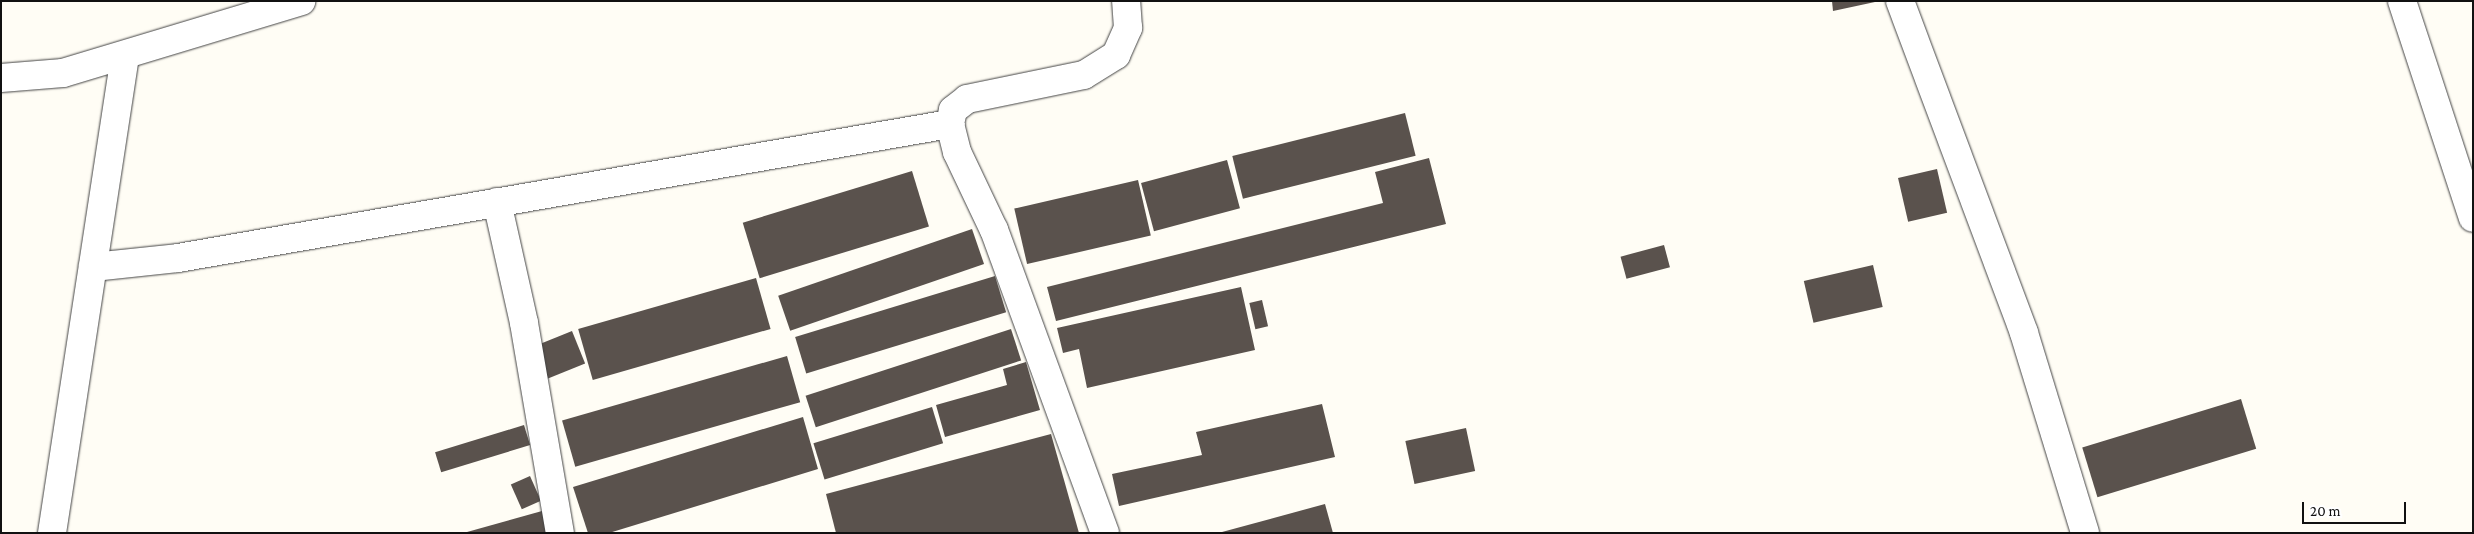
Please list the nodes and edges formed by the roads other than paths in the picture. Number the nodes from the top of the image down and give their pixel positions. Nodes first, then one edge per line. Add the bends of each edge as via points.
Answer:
1 (301, 1) edge
2 (1126, 1) edge
3 (1900, 1) edge
4 (2402, 1) edge
5 (125, 56) junction
6 (1, 78) edge
7 (950, 124) junction
8 (497, 202) junction
9 (2473, 218) edge
10 (93, 267) junction
11 (52, 533) edge
12 (560, 533) edge
13 (1105, 533) edge
14 (2085, 533) edge

1 - 5 street
2 - 7 street via 1128,28 1116,56 1084,76 967,99 953,110
3 - 14 street via 2024,333
4 - 9 street
5 - 6 street via 63,73
5 - 10 street
7 - 8 street
7 - 13 street via 957,152 994,230
8 - 10 street via 178,258
8 - 12 street via 524,323
10 - 11 street

